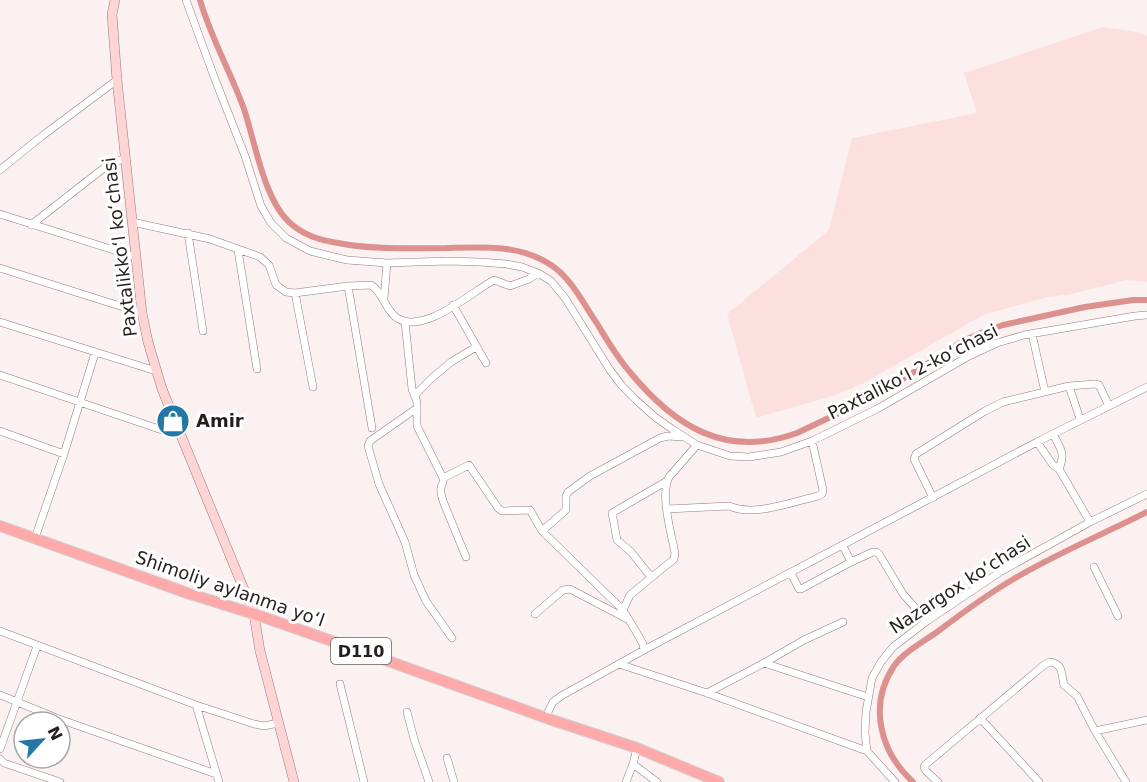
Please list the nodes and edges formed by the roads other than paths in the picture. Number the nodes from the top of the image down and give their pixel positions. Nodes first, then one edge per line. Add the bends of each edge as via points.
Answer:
1 (114, 0) edge
2 (186, 0) edge
3 (117, 80) junction
4 (126, 158) junction
5 (0, 170) edge
6 (0, 214) edge
7 (132, 222) junction
8 (31, 225) junction
9 (188, 233) junction
10 (238, 250) junction
11 (136, 257) junction
12 (387, 263) junction
13 (0, 268) edge
14 (538, 273) junction
15 (348, 286) junction
16 (295, 293) junction
17 (383, 301) junction
18 (453, 305) junction
19 (142, 314) junction
20 (1147, 315) edge
21 (0, 322) edge
22 (405, 322) junction
23 (203, 331) dead end
24 (1032, 334) junction
25 (475, 345) junction
26 (95, 353) junction
27 (486, 363) dead end
28 (257, 369) dead end
29 (156, 371) junction
30 (0, 375) edge
31 (1069, 386) junction
32 (313, 387) dead end
33 (1147, 387) edge
34 (413, 392) junction
35 (1045, 392) junction
36 (80, 402) junction
37 (1109, 406) junction
38 (417, 408) junction
39 (1080, 419) junction
40 (372, 428) dead end
41 (0, 431) edge
42 (179, 432) junction
43 (1053, 434) junction
44 (684, 437) junction
45 (812, 441) junction
46 (1037, 442) junction
47 (697, 445) junction
48 (64, 454) junction
49 (1059, 469) junction
50 (443, 478) junction
51 (667, 481) junction
52 (1147, 494) edge
53 (933, 498) junction
54 (667, 509) junction
55 (1090, 522) junction
56 (0, 526) edge
57 (542, 531) junction
58 (35, 538) junction
59 (843, 546) junction
60 (466, 557) dead end
61 (851, 562) junction
62 (1094, 567) dead end
63 (791, 573) junction
64 (651, 577) junction
65 (623, 610) junction
66 (254, 614) junction
67 (535, 614) dead end
68 (1118, 616) dead end
69 (627, 619) junction
70 (927, 621) junction
71 (843, 622) dead end
72 (0, 631) edge
73 (452, 638) dead end
74 (37, 646) junction
75 (644, 650) junction
76 (764, 663) junction
77 (619, 664) junction
78 (340, 684) dead end
79 (706, 693) junction
80 (0, 695) edge
81 (868, 697) junction
82 (17, 701) junction
83 (196, 705) junction
84 (407, 712) dead end
85 (545, 718) junction
86 (980, 718) junction
87 (1147, 720) edge
88 (278, 723) junction
89 (1095, 731) junction
90 (637, 748) junction
91 (0, 749) edge
92 (867, 751) junction
93 (447, 758) dead end
94 (0, 759) edge
95 (633, 764) junction
96 (216, 774) junction
97 (890, 780) edge
98 (60, 782) edge
99 (219, 782) edge
100 (294, 782) edge
101 (364, 782) edge
102 (429, 782) edge
103 (454, 782) edge
104 (626, 782) edge
105 (657, 782) edge
106 (719, 782) edge
107 (938, 782) edge
108 (1039, 782) edge
109 (1126, 782) edge

1 - 3 street, Paxtalikkoʻl koʻchasi
2 - 12 street via 261,206 271,223 286,238 310,251 347,260
3 - 4 street, Paxtalikkoʻl koʻchasi
3 - 5 street
4 - 7 street, Paxtalikkoʻl koʻchasi
4 - 8 street via 109,164
6 - 8 street
7 - 9 street
7 - 11 street, Paxtalikkoʻl koʻchasi
8 - 11 street
9 - 10 street
9 - 23 street
10 - 16 street via 260,257 269,265 276,285
10 - 28 street
11 - 19 street, Paxtalikkoʻl koʻchasi
12 - 14 street via 480,262
12 - 17 street
13 - 19 street
14 - 18 street via 510,285 494,280
14 - 44 street, Paxtalikoʻl 2-koʻchasi via 565,298 622,386
15 - 16 street
15 - 17 street via 370,285
15 - 40 street
16 - 32 street
17 - 22 street via 395,317
18 - 22 street via 433,317
18 - 25 street
19 - 29 street, Paxtalikkoʻl koʻchasi
20 - 24 street, Paxtalikoʻl 2-koʻchasi
21 - 26 street
22 - 34 street
24 - 35 street
24 - 45 street, Paxtalikoʻl 2-koʻchasi via 997,343
25 - 27 street
25 - 34 street
26 - 29 street
26 - 36 street
29 - 42 street, Paxtalikkoʻl koʻchasi
30 - 36 street
31 - 35 street
31 - 37 street via 1099,385
31 - 39 street
33 - 37 street
34 - 38 street
35 - 53 street via 1003,402 916,454 914,459
36 - 42 street via 162,430
36 - 48 street
37 - 39 street
38 - 50 street via 417,426
38 - 73 street via 368,446 420,588
39 - 43 street
41 - 48 street
42 - 66 street, Paxtalikkoʻl koʻchasi
43 - 46 street
43 - 49 street via 1063,453
44 - 47 street, Paxtalikoʻl 2-koʻchasi
44 - 57 street via 660,438 590,476 568,492 566,510
45 - 47 street, Paxtalikoʻl 2-koʻchasi via 781,452 749,457 730,456
45 - 54 street via 823,490 818,496 760,510 729,506
46 - 49 street
46 - 53 street
47 - 51 street
48 - 58 street
49 - 55 street
50 - 57 street via 470,465 498,508 505,512 530,510
50 - 60 street via 443,501
51 - 54 street
51 - 64 street via 612,513 617,540
52 - 55 street, Nazargox koʻchasi
53 - 59 street
54 - 64 street via 674,559
55 - 70 street, Nazargox koʻchasi via 1000,572
56 - 58 main road, Shimoliy aylanma yoʻl / D110
57 - 65 street
58 - 66 main road, Shimoliy aylanma yoʻl / D110
59 - 61 street
59 - 63 street
61 - 63 street via 801,589
61 - 70 street via 873,552 879,554 903,594
62 - 68 street
63 - 75 street
64 - 65 street via 630,595
65 - 69 street
66 - 85 main road, Shimoliy aylanma yoʻl / D110
66 - 88 street, Paxtalikkoʻl koʻchasi
67 - 69 street via 563,590 570,589
69 - 75 street
70 - 81 street, Nazargox koʻchasi via 893,646 872,678
71 - 76 street
72 - 74 street
74 - 82 street
74 - 83 street
75 - 77 street
76 - 79 street
76 - 81 street
77 - 79 street
77 - 85 street via 553,702
78 - 101 street
79 - 92 street
80 - 82 street
81 - 92 street, Nazargox koʻchasi
82 - 91 street
82 - 96 street
83 - 88 street via 254,724
83 - 96 street
84 - 102 street
85 - 90 main road, Shimoliy aylanma yoʻl / D110
86 - 89 street via 1044,665 1053,662 1062,670 1064,685 1077,696
86 - 107 street via 925,765
86 - 108 street
87 - 89 street
88 - 100 street, Paxtalikkoʻl koʻchasi
89 - 109 street
90 - 95 street
90 - 106 main road, Shimoliy aylanma yoʻl / D110
92 - 97 street
93 - 103 street
94 - 98 street
95 - 104 street
95 - 105 street
96 - 99 street

